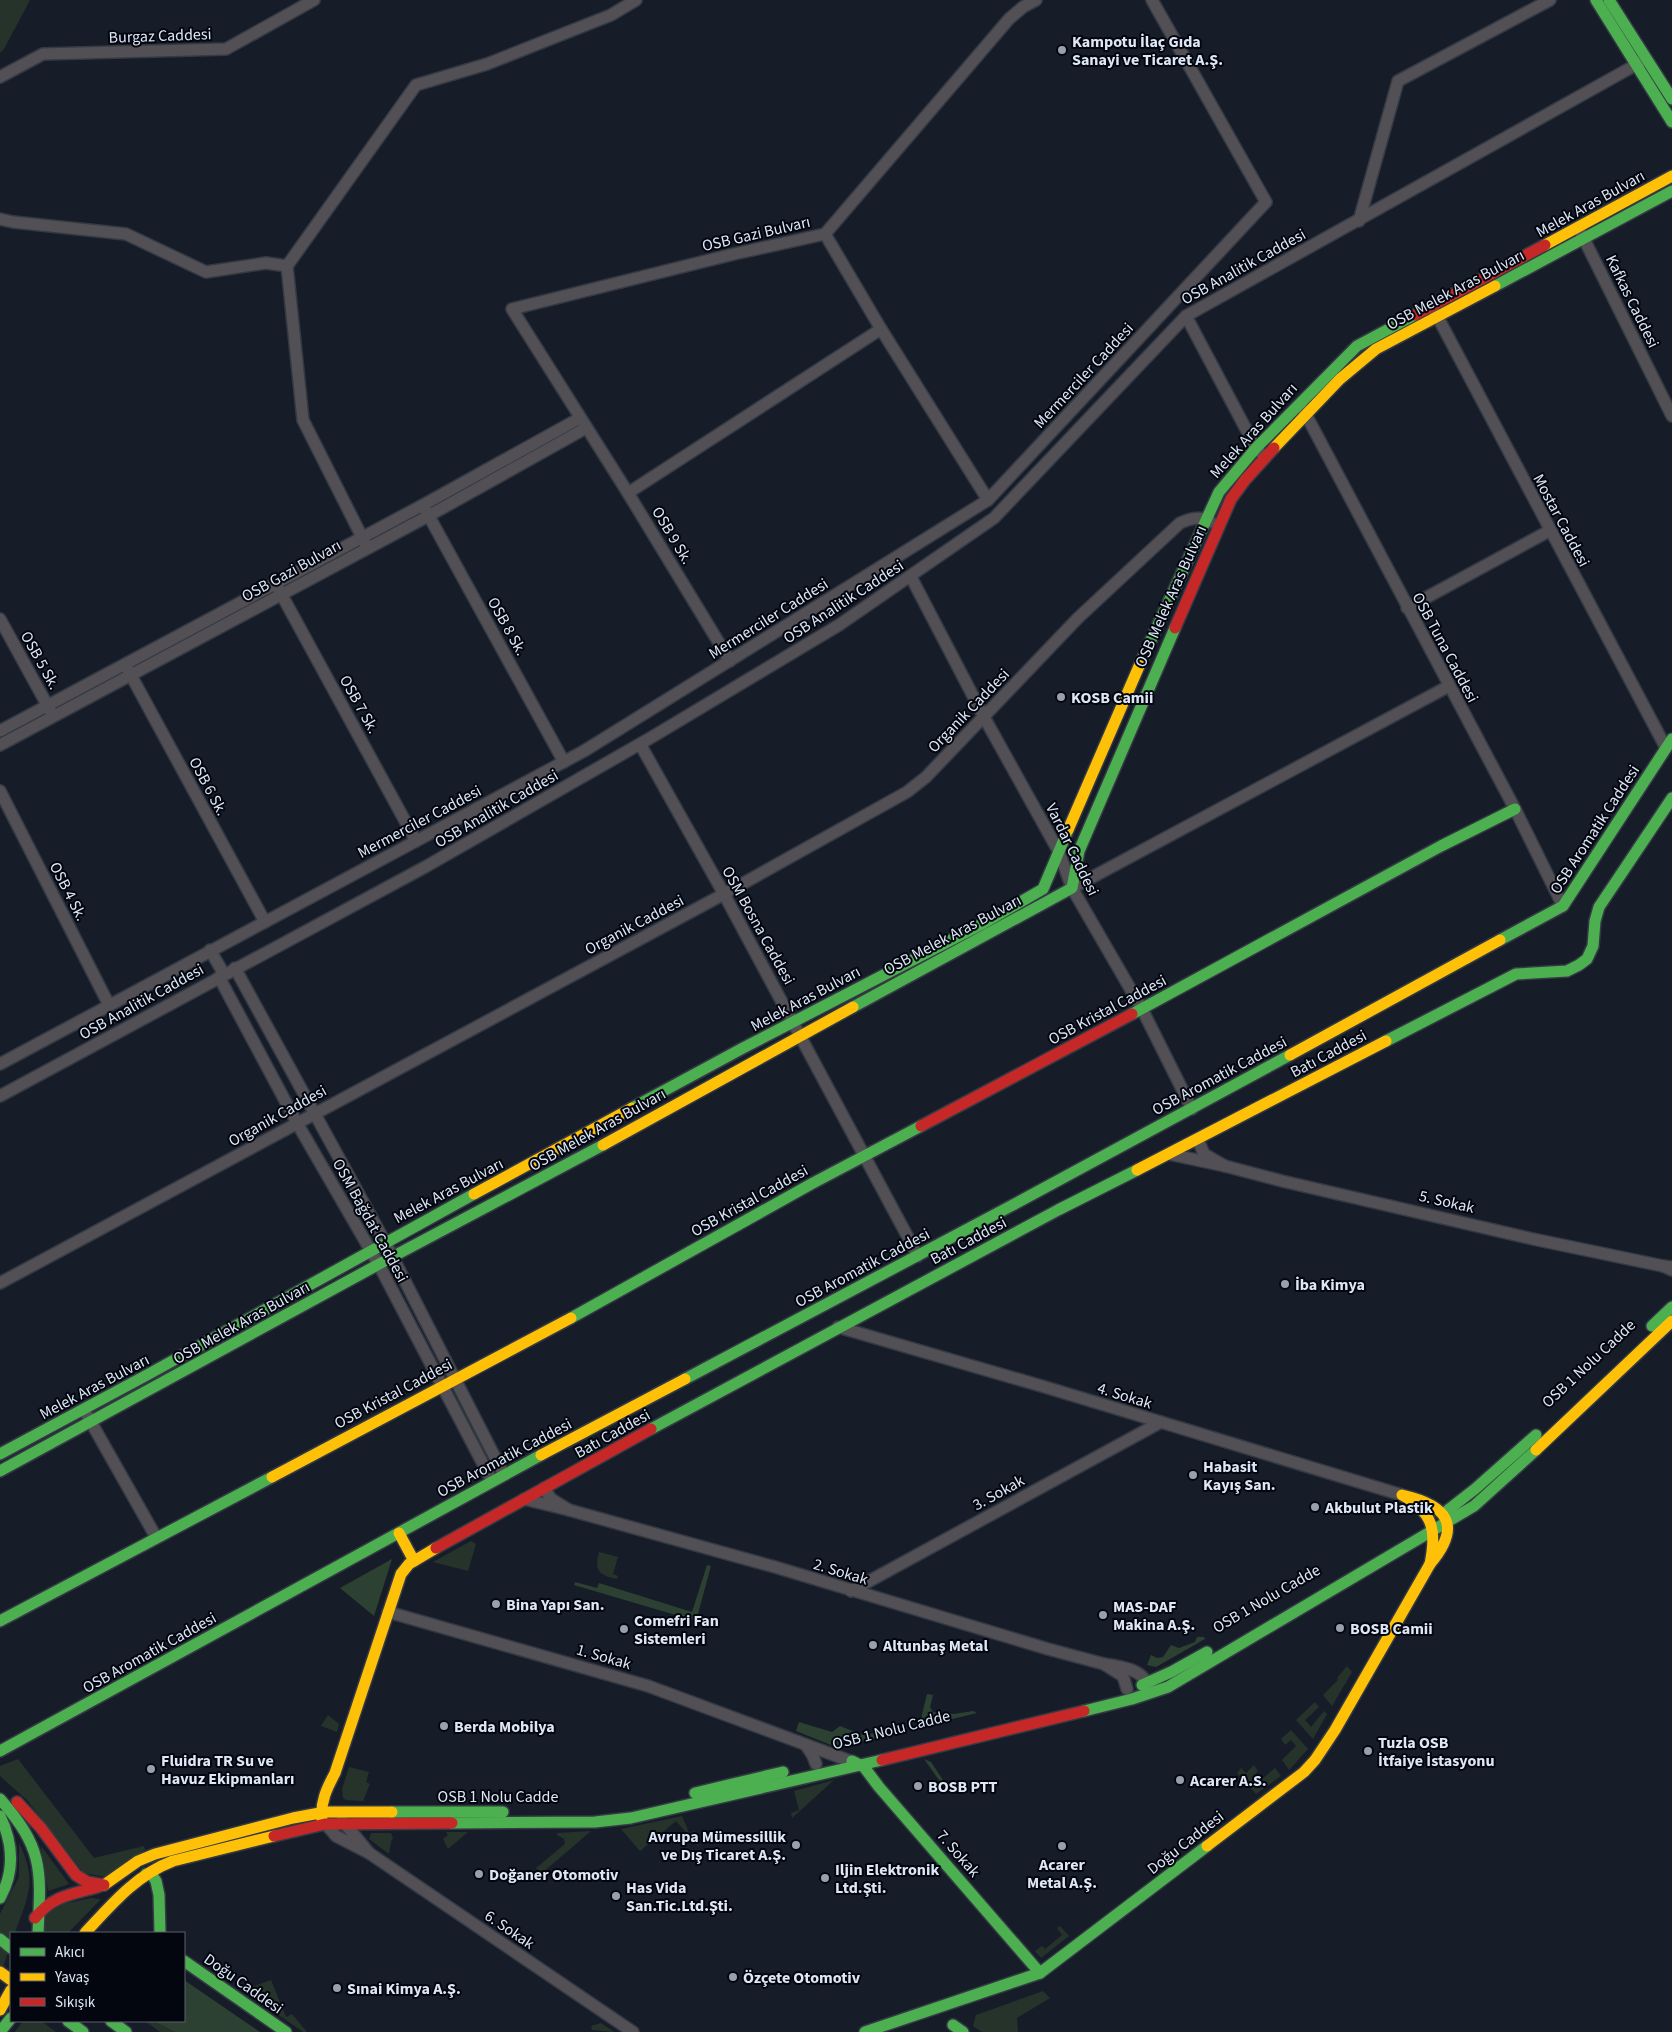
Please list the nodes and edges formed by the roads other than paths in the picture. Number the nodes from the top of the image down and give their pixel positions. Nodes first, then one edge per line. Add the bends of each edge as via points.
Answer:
1 (314, 0) edge
2 (636, 0) edge
3 (1036, 0) edge
4 (1152, 0) edge
5 (1550, 0) edge
6 (1596, 0) edge
7 (1609, 0) edge
8 (1647, 59) junction
9 (1636, 65) junction
10 (0, 77) edge
11 (1672, 99) edge
12 (1672, 122) edge
13 (1672, 176) edge
14 (1672, 192) edge
15 (0, 219) edge
16 (1359, 221) junction
17 (1578, 227) junction
18 (825, 234) junction
19 (1584, 239) junction
20 (287, 266) junction
21 (1432, 307) junction
22 (1186, 316) junction
23 (1438, 317) junction
24 (881, 329) junction
25 (1299, 403) junction
26 (1306, 415) junction
27 (1672, 416) edge
28 (583, 423) junction
29 (1256, 448) junction
30 (1265, 458) junction
31 (628, 493) junction
32 (988, 500) junction
33 (426, 510) junction
34 (1205, 519) junction
35 (1219, 525) junction
36 (1549, 531) junction
37 (364, 542) junction
38 (911, 577) junction
39 (276, 584) junction
40 (282, 594) junction
41 (1407, 608) junction
42 (0, 619) edge
43 (1151, 642) junction
44 (1165, 647) junction
45 (730, 661) junction
46 (128, 670) junction
47 (1449, 686) junction
48 (47, 705) junction
49 (53, 716) junction
50 (984, 717) junction
51 (0, 731) edge
52 (640, 744) junction
53 (1669, 744) edge
54 (0, 746) edge
55 (564, 762) junction
56 (0, 791) edge
57 (1672, 798) edge
58 (1514, 809) junction
59 (416, 841) junction
60 (1059, 852) junction
61 (1072, 888) junction
62 (724, 894) junction
63 (1563, 906) junction
64 (265, 922) junction
65 (210, 950) junction
66 (235, 968) junction
67 (222, 975) junction
68 (109, 1005) junction
69 (1142, 1009) junction
70 (794, 1022) junction
71 (800, 1035) junction
72 (0, 1064) edge
73 (0, 1096) edge
74 (1192, 1109) junction
75 (313, 1114) junction
76 (298, 1123) junction
77 (1198, 1140) junction
78 (1169, 1154) junction
79 (866, 1155) junction
80 (1224, 1166) junction
81 (384, 1242) junction
82 (371, 1251) junction
83 (918, 1256) junction
84 (392, 1257) junction
85 (379, 1265) junction
86 (1669, 1268) edge
87 (0, 1283) edge
88 (1672, 1307) edge
89 (1672, 1321) edge
90 (838, 1327) junction
91 (454, 1380) junction
92 (443, 1386) junction
93 (83, 1410) junction
94 (91, 1422) junction
95 (1161, 1422) junction
96 (0, 1454) edge
97 (0, 1471) edge
98 (504, 1475) junction
99 (492, 1481) junction
100 (544, 1488) junction
101 (1402, 1495) junction
102 (524, 1499) junction
103 (570, 1510) junction
104 (1446, 1518) junction
105 (1430, 1526) junction
106 (399, 1533) junction
107 (156, 1537) junction
108 (414, 1560) junction
109 (1430, 1564) junction
110 (851, 1591) junction
111 (388, 1612) junction
112 (0, 1621) edge
113 (1104, 1664) junction
114 (1127, 1688) junction
115 (1147, 1689) junction
116 (990, 1722) dead end
117 (806, 1745) junction
118 (0, 1751) edge
119 (869, 1751) dead end
120 (851, 1761) junction
121 (816, 1764) junction
122 (334, 1773) junction
123 (0, 1789) edge
124 (0, 1799) edge
125 (0, 1816) edge
126 (340, 1817) junction
127 (323, 1819) junction
128 (160, 1852) junction
129 (369, 1853) junction
130 (168, 1862) junction
131 (146, 1874) junction
132 (104, 1885) junction
133 (0, 1898) edge
134 (159, 1898) junction
135 (39, 1912) junction
136 (28, 1932) edge
137 (38, 1932) edge
138 (86, 1932) edge
139 (160, 1932) edge
140 (0, 1939) edge
141 (10, 1947) edge
142 (185, 1962) edge
143 (1040, 1973) junction
144 (10, 1992) edge
145 (4, 2004) edge
146 (10, 2019) edge
147 (69, 2022) edge
148 (113, 2022) edge
149 (953, 2025) dead end
150 (0, 2032) edge
151 (83, 2032) edge
152 (126, 2032) edge
153 (286, 2032) edge
154 (633, 2032) edge
155 (865, 2032) edge
156 (964, 2032) edge

1 - 10 street, Burgaz Caddesi via 226,49 43,54
2 - 20 street via 611,15 487,64 416,84
3 - 18 street, OSB Gazi Bulvarı via 1009,19
4 - 32 street, Mermerciler Caddesi via 1266,202
5 - 16 street via 1398,81
6 - 9 main road
7 - 8 main road
8 - 9 street, OSB Analitik Caddesi
8 - 11 main road
9 - 12 main road
9 - 16 street, OSB Analitik Caddesi
13 - 17 main road, Melek Aras Bulvarı
14 - 19 main road, OSB Melek Aras Bulvarı
15 - 20 street via 126,234 206,272 266,263
16 - 22 street, OSB Analitik Caddesi
17 - 19 street, Kafkas Caddesi
17 - 21 main road, Melek Aras Bulvarı
18 - 24 street
18 - 28 street, OSB Gazi Bulvarı via 512,309
19 - 23 main road, OSB Melek Aras Bulvarı
19 - 27 street, Kafkas Caddesi
20 - 37 street via 303,420
21 - 23 street, Mostar Caddesi
21 - 25 main road, Melek Aras Bulvarı via 1357,346
22 - 29 street
22 - 38 street, OSB Analitik Caddesi via 994,518
23 - 26 main road, OSB Melek Aras Bulvarı via 1369,354
23 - 36 street, Mostar Caddesi
24 - 31 street
24 - 32 street
25 - 26 street, OSB Tuna Caddesi
25 - 29 main road, Melek Aras Bulvarı
26 - 30 main road, OSB Melek Aras Bulvarı
26 - 41 street, OSB Tuna Caddesi
28 - 31 street, OSB 9 Sk.
28 - 33 street, OSB Gazi Bulvarı
29 - 30 street
29 - 34 main road, Melek Aras Bulvarı via 1219,492
30 - 35 main road, OSB Melek Aras Bulvarı via 1233,495
31 - 45 street, OSB 9 Sk.
32 - 45 street, Mermerciler Caddesi
33 - 37 street, OSB Gazi Bulvarı
33 - 55 street, OSB 8 Sk.
34 - 35 street
34 - 43 main road, Melek Aras Bulvarı
34 - 50 street, Organik Caddesi via 1191,518 1180,523 1078,618
35 - 44 main road, OSB Melek Aras Bulvarı
36 - 41 street
36 - 53 street, Mostar Caddesi
37 - 39 street, OSB Gazi Bulvarı
37 - 40 street, OSB Gazi Bulvarı
38 - 50 street, Vardar Caddesi
38 - 52 street, OSB Analitik Caddesi via 839,625
39 - 40 street, OSB 7 Sk.
39 - 46 street, OSB Gazi Bulvarı
40 - 46 street, OSB Gazi Bulvarı
40 - 59 street, OSB 7 Sk.
41 - 47 street, OSB Tuna Caddesi
42 - 48 street, OSB 5 Sk.
43 - 44 main road
43 - 60 main road, Melek Aras Bulvarı
44 - 61 main road, OSB Melek Aras Bulvarı via 1079,851
45 - 55 street, Mermerciler Caddesi
46 - 48 street, OSB Gazi Bulvarı
46 - 49 street, OSB Gazi Bulvarı
46 - 64 street, OSB 6 Sk.
47 - 58 street, OSB Tuna Caddesi
47 - 61 street
48 - 49 street, OSB 5 Sk.
48 - 51 street, OSB Gazi Bulvarı
49 - 54 street, OSB Gazi Bulvarı
50 - 60 street, Vardar Caddesi
50 - 62 street, Organik Caddesi via 926,777 907,792
52 - 62 street, OSM Bosna Caddesi
52 - 66 street, OSB Analitik Caddesi via 425,867
53 - 63 main road, OSB Aromatik Caddesi
55 - 59 street, Mermerciler Caddesi
56 - 68 street, OSB 4 Sk.
57 - 77 main road, Batı Caddesi via 1599,907 1592,950 1579,965 1561,972 1516,974
58 - 63 street, OSB Tuna Caddesi
58 - 69 main road, OSB Kristal Caddesi
59 - 64 street, Mermerciler Caddesi
60 - 61 street, Vardar Caddesi
60 - 70 main road, Melek Aras Bulvarı via 1043,889
61 - 69 street, Vardar Caddesi
61 - 71 main road, OSB Melek Aras Bulvarı
62 - 70 street, OSM Bosna Caddesi
62 - 75 street, Organik Caddesi
63 - 74 main road, OSB Aromatik Caddesi
64 - 65 street, Mermerciler Caddesi
65 - 67 street, OSM Bağdat Caddesi
65 - 68 street, Mermerciler Caddesi
66 - 67 street, OSB Analitik Caddesi
66 - 75 street, OSM Bağdat Caddesi
67 - 73 street, OSB Analitik Caddesi
67 - 76 street, OSM Bağdat Caddesi
68 - 72 street, Mermerciler Caddesi
69 - 74 street, Vardar Caddesi
69 - 79 main road, OSB Kristal Caddesi
70 - 71 street, OSM Bosna Caddesi
70 - 81 main road, Melek Aras Bulvarı
71 - 79 street, OSM Bosna Caddesi
71 - 84 main road, OSB Melek Aras Bulvarı via 572,1162
74 - 83 main road, OSB Aromatik Caddesi
75 - 76 street, Organik Caddesi
75 - 81 street, OSM Bağdat Caddesi
76 - 82 street, OSM Bağdat Caddesi
76 - 87 street, Organik Caddesi
77 - 78 main road, Batı Caddesi
77 - 80 street, 5. Sokak via 1204,1154
78 - 80 street, 5. Sokak
78 - 90 main road, Batı Caddesi
79 - 83 street, OSM Bosna Caddesi
79 - 91 main road, OSB Kristal Caddesi
80 - 86 street, 5. Sokak
81 - 82 main road, Melek Aras Bulvarı
81 - 84 street, OSM Bağdat Caddesi
82 - 85 street, OSM Bağdat Caddesi
82 - 93 main road, Melek Aras Bulvarı
83 - 98 main road, OSB Aromatik Caddesi
84 - 85 main road, OSB Melek Aras Bulvarı
84 - 91 street, OSM Bağdat Caddesi
85 - 92 street, OSM Bağdat Caddesi
85 - 94 main road, OSB Melek Aras Bulvarı
88 - 104 main road, OSB 1 Nolu Cadde
89 - 104 main road, OSB 1 Nolu Cadde via 1474,1506
90 - 95 street, 4. Sokak
90 - 100 main road, Batı Caddesi
91 - 92 main road, OSB Kristal Caddesi
91 - 98 street, OSM Bağdat Caddesi
92 - 99 street, OSM Bağdat Caddesi
92 - 107 main road, OSB Kristal Caddesi
93 - 94 street
93 - 96 main road, Melek Aras Bulvarı
94 - 97 main road, OSB Melek Aras Bulvarı
94 - 107 street
95 - 101 street, 4. Sokak
95 - 110 street, 3. Sokak
98 - 99 main road, OSB Aromatik Caddesi
99 - 106 main road, OSB Aromatik Caddesi
100 - 102 main road, Batı Caddesi
100 - 103 street, 2. Sokak via 551,1499
101 - 104 main road via 1425,1500
101 - 105 main road via 1420,1506
102 - 103 street, 2. Sokak
102 - 108 main road, Batı Caddesi
103 - 110 street, 2. Sokak
104 - 105 main road, OSB 1 Nolu Cadde
104 - 109 main road, Doğu Caddesi via 1449,1529 1446,1542
105 - 109 main road, Doğu Caddesi via 1433,1547
105 - 115 main road, OSB 1 Nolu Cadde via 1191,1674 1168,1687
106 - 108 main road
106 - 118 main road, OSB Aromatik Caddesi
107 - 112 main road, OSB Kristal Caddesi
108 - 111 main road, Batı Caddesi via 401,1574
109 - 143 main road, Doğu Caddesi via 1310,1766
110 - 113 street, 2. Sokak
111 - 117 street, 1. Sokak via 648,1686
111 - 122 main road, Batı Caddesi
113 - 114 street, 2. Sokak via 1123,1676
113 - 115 street, 2. Sokak via 1133,1671 1144,1678
114 - 115 main road, OSB 1 Nolu Cadde
114 - 116 main road, OSB 1 Nolu Cadde
115 - 120 main road, OSB 1 Nolu Cadde
117 - 120 street, 1. Sokak
117 - 121 street
119 - 120 main road, OSB 1 Nolu Cadde
120 - 121 main road, OSB 1 Nolu Cadde
120 - 126 main road, OSB 1 Nolu Cadde via 660,1813 618,1820 534,1823
120 - 143 main road, 7. Sokak
121 - 126 main road, OSB 1 Nolu Cadde via 656,1803 607,1811
122 - 126 main road, Batı Caddesi via 331,1800
122 - 127 main road, Batı Caddesi via 323,1800
123 - 132 main road via 40,1828 76,1875 87,1882
124 - 135 main road via 24,1830 38,1860
125 - 133 main road via 6,1827 11,1854 8,1879
126 - 127 main road, OSB 1 Nolu Cadde
126 - 129 street, 6. Sokak
127 - 128 main road, OSB 1 Nolu Cadde via 293,1818
127 - 129 street, 6. Sokak via 336,1836
127 - 130 main road, OSB 1 Nolu Cadde
128 - 130 main road via 167,1856
128 - 132 main road, OSB 1 Nolu Cadde via 138,1861
129 - 154 street, 6. Sokak
130 - 131 main road, OSB 1 Nolu Cadde
130 - 134 main road
131 - 134 main road via 156,1880
131 - 138 main road, OSB 1 Nolu Cadde
132 - 135 main road, OSB 1 Nolu Cadde via 71,1892 47,1904
134 - 139 main road
135 - 136 main road, OSB 1 Nolu Cadde
135 - 137 main road
140 - 141 main road
142 - 153 main road, Doğu Caddesi
143 - 155 main road, Doğu Caddesi
144 - 145 main road
146 - 150 main road
147 - 151 main road
148 - 152 main road
149 - 156 main road

